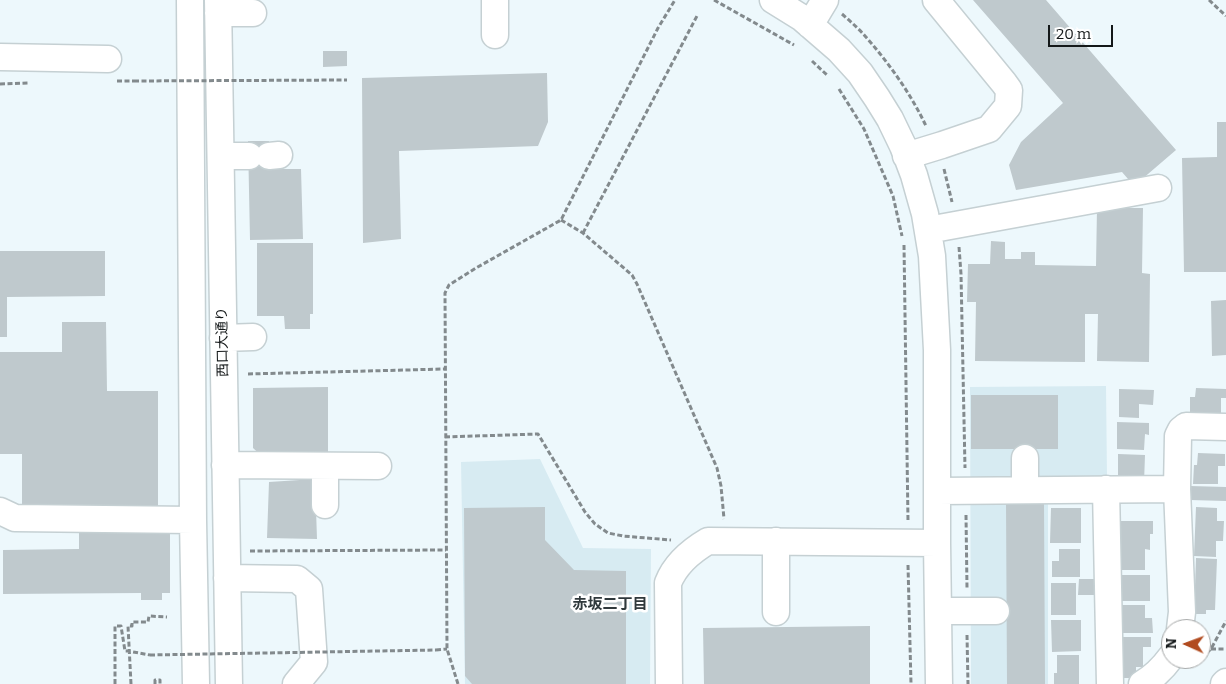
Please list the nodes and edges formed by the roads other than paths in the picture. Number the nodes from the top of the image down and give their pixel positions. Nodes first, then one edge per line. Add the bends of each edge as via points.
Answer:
1 (190, 0) edge
2 (495, 0) edge
3 (773, 0) edge
4 (825, 0) edge
5 (936, 0) edge
6 (218, 6) edge
7 (253, 13) dead end
8 (495, 35) dead end
9 (803, 35) junction
10 (0, 57) edge
11 (108, 59) dead end
12 (221, 156) junction
13 (266, 156) dead end
14 (906, 156) junction
15 (1158, 188) dead end
16 (928, 230) junction
17 (253, 337) dead end
18 (223, 338) junction
19 (1226, 427) edge
20 (1025, 458) dead end
21 (225, 466) junction
22 (325, 466) junction
23 (378, 466) dead end
24 (1106, 489) junction
25 (1177, 489) junction
26 (1025, 490) junction
27 (938, 491) junction
28 (324, 505) dead end
29 (0, 511) edge
30 (192, 520) junction
31 (776, 541) junction
32 (937, 543) junction
33 (227, 578) junction
34 (938, 611) junction
35 (996, 611) dead end
36 (776, 612) dead end
37 (1181, 619) edge
38 (1161, 669) edge
39 (196, 684) edge
40 (229, 684) edge
41 (296, 684) edge
42 (669, 684) edge
43 (939, 684) edge
44 (1110, 684) edge
45 (1142, 684) edge

1 - 30 street
2 - 8 street
3 - 9 street
4 - 9 street
5 - 14 street via 1008,88 1008,106 989,129
6 - 7 street
6 - 12 street, 西口大通り
9 - 14 street via 839,50 860,73 890,119
10 - 11 street
12 - 13 street
12 - 18 street, 西口大通り
14 - 16 street
15 - 16 street
16 - 27 street via 937,350
17 - 18 street
18 - 21 street, 西口大通り
19 - 25 street via 1186,426 1181,430 1178,436
20 - 26 street
21 - 22 street
21 - 33 street, 西口大通り
22 - 23 street
22 - 28 street
24 - 25 street
24 - 26 street
24 - 44 street
25 - 37 street
26 - 27 street
27 - 32 street
29 - 30 street via 15,518
30 - 39 street
31 - 32 street
31 - 36 street
31 - 42 street via 708,542 690,554 672,574 668,583
32 - 34 street
33 - 40 street, 西口大通り
33 - 41 street via 297,579 309,589 314,662
34 - 35 street
34 - 43 street
38 - 45 street

